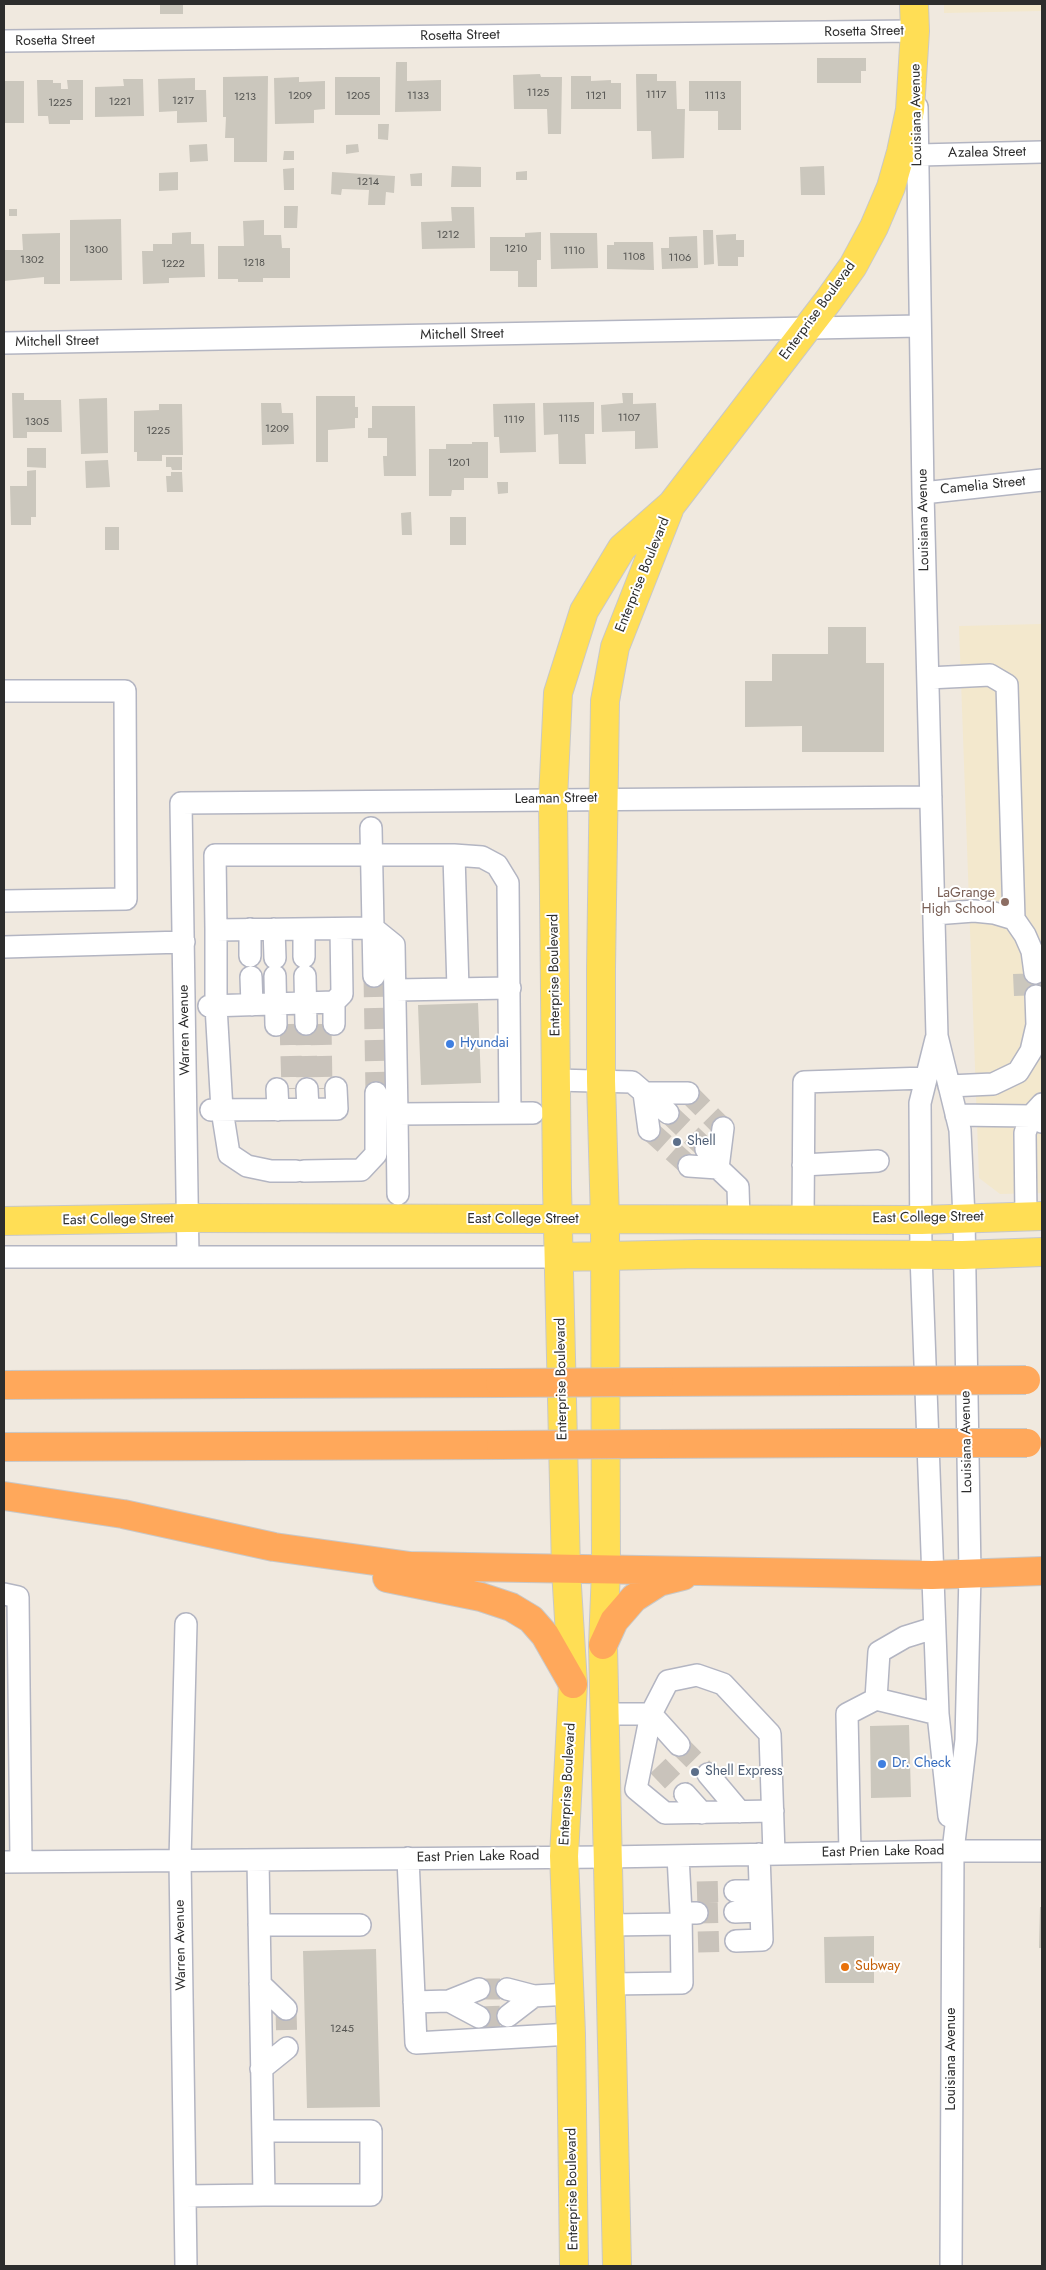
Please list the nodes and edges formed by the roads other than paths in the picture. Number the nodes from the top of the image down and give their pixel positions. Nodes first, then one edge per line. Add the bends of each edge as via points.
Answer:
1 (914, 4) edge
2 (915, 31) junction
3 (4, 41) edge
4 (1042, 152) edge
5 (910, 154) junction
6 (920, 326) junction
7 (806, 329) junction
8 (4, 343) edge
9 (1042, 480) edge
10 (923, 493) junction
11 (672, 504) junction
12 (928, 678) junction
13 (4, 691) edge
14 (931, 797) junction
15 (604, 798) junction
16 (552, 799) junction
17 (181, 803) joint
18 (372, 828) dead end
19 (371, 855) junction
20 (454, 855) junction
21 (4, 901) edge
22 (934, 914) junction
23 (1014, 919) junction
24 (373, 928) junction
25 (250, 929) junction
26 (274, 929) junction
27 (304, 929) junction
28 (342, 929) junction
29 (216, 930) junction
30 (184, 942) junction
31 (4, 947) edge
32 (1035, 973) dead end
33 (374, 976) tunnel mouth
34 (510, 988) junction
35 (458, 989) junction
36 (396, 990) junction
37 (1036, 996) dead end
38 (305, 1003) junction
39 (252, 1005) junction
40 (213, 1006) junction
41 (306, 1024) junction
42 (937, 1036) junction
43 (926, 1078) junction
44 (556, 1080) junction
45 (601, 1081) junction
46 (949, 1086) junction
47 (376, 1092) tunnel mouth
48 (644, 1093) junction
49 (688, 1093) dead end
50 (304, 1098) dead end
51 (216, 1110) junction
52 (533, 1113) dead end
53 (668, 1113) tunnel mouth
54 (397, 1114) junction
55 (510, 1114) junction
56 (1039, 1114) edge
57 (956, 1115) junction
58 (723, 1128) dead end
59 (649, 1130) tunnel mouth
60 (706, 1149) tunnel mouth
61 (878, 1161) dead end
62 (803, 1165) junction
63 (689, 1166) tunnel mouth
64 (718, 1168) junction
65 (1034, 1168) edge
66 (398, 1194) dead end
67 (1034, 1216) edge
68 (188, 1218) junction
69 (964, 1218) junction
70 (558, 1220) junction
71 (606, 1220) junction
72 (739, 1220) junction
73 (803, 1220) junction
74 (921, 1220) junction
75 (4, 1221) edge
76 (1042, 1252) edge
77 (606, 1255) junction
78 (921, 1255) junction
79 (964, 1255) junction
80 (4, 1257) edge
81 (188, 1257) junction
82 (560, 1257) junction
83 (1034, 1380) edge
84 (4, 1385) edge
85 (1034, 1443) edge
86 (4, 1447) edge
87 (4, 1496) edge
88 (274, 1547) junction
89 (566, 1570) junction
90 (606, 1570) junction
91 (711, 1570) junction
92 (1042, 1571) edge
93 (970, 1574) junction
94 (932, 1575) junction
95 (4, 1594) edge
96 (186, 1624) dead end
97 (934, 1628) junction
98 (603, 1645) junction
99 (573, 1684) junction
100 (876, 1699) junction
101 (604, 1714) junction
102 (651, 1714) junction
103 (938, 1714) junction
104 (679, 1745) tunnel mouth
105 (708, 1774) tunnel mouth
106 (685, 1794) tunnel mouth
107 (773, 1811) junction
108 (740, 1812) junction
109 (702, 1813) junction
110 (953, 1851) junction
111 (1042, 1851) edge
112 (850, 1853) junction
113 (767, 1854) junction
114 (564, 1856) junction
115 (678, 1856) junction
116 (607, 1857) junction
117 (408, 1858) junction
118 (180, 1860) junction
119 (258, 1860) junction
120 (12, 1861) edge
121 (735, 1901) tunnel mouth
122 (760, 1901) junction
123 (688, 1917) junction
124 (259, 1925) junction
125 (360, 1925) dead end
126 (609, 1925) junction
127 (736, 1941) tunnel mouth
128 (260, 1984) junction
129 (610, 1984) junction
130 (480, 1989) tunnel mouth
131 (508, 1989) tunnel mouth
132 (570, 1994) junction
133 (534, 1996) junction
134 (449, 2001) junction
135 (414, 2002) junction
136 (286, 2009) tunnel mouth
137 (508, 2016) tunnel mouth
138 (479, 2017) tunnel mouth
139 (571, 2034) junction
140 (611, 2034) junction
141 (287, 2048) dead end
142 (262, 2068) junction
143 (262, 2131) junction
144 (264, 2195) junction
145 (185, 2196) junction
146 (186, 2266) edge
147 (574, 2266) edge
148 (617, 2266) edge
149 (951, 2266) edge

1 - 2 main road
2 - 3 street, Rosetta Street
2 - 5 main road, Enterprise Boulevad
4 - 5 street, Azalea Street
5 - 6 street, Louisiana Avenue
5 - 7 main road, Enterprise Boulevad via 890,187 853,266
6 - 7 street, Mitchell Street
6 - 10 street, Louisiana Avenue
7 - 8 street, Mitchell Street
7 - 11 main road, Enterprise Boulevad
9 - 10 street, Camelia Street
10 - 12 street, Louisiana Avenue
11 - 15 main road, Enterprise Boulevard via 614,647 605,701
11 - 16 main road, Enterprise Boulevard via 622,548 584,611 558,693
12 - 14 street, Louisiana Avenue
12 - 23 street via 990,675 1008,685
13 - 21 street via 125,691 126,899
14 - 15 street, Leaman Street
14 - 22 street, Louisiana Avenue
15 - 16 street, Leaman Street
15 - 45 main road, Enterprise Boulevard
16 - 17 street, Leaman Street
16 - 44 main road, Enterprise Boulevard
17 - 30 street, Warren Avenue
18 - 19 street
19 - 20 street
19 - 24 street
19 - 29 street via 215,855
20 - 34 street via 482,857 497,865 508,883
20 - 35 street
22 - 23 street via 974,911
22 - 42 street, Louisiana Avenue
23 - 32 street via 1032,952
24 - 28 street
24 - 33 street
24 - 36 street via 394,945
25 - 26 street
25 - 29 street
25 - 39 street
26 - 27 street
26 - 38 street via 275,967
27 - 28 street
27 - 38 street
28 - 38 street via 342,994
29 - 40 street
30 - 31 street
30 - 68 street, Warren Avenue
34 - 35 street
34 - 55 street
35 - 36 street
36 - 54 street
37 - 46 street via 1036,1025 1031,1051 1018,1072 993,1084
38 - 39 street
38 - 41 street
38 - 41 street
38 - 41 street
39 - 40 street
40 - 51 street
42 - 43 street, Louisiana Avenue
42 - 46 street, Louisiana Avenue
43 - 62 street via 804,1082
43 - 74 street, Louisiana Avenue via 920,1103
44 - 45 street
44 - 70 main road, Enterprise Boulevard
45 - 48 street via 632,1082
45 - 71 main road, Enterprise Boulevard
46 - 57 street, Louisiana Avenue
47 - 51 street via 376,1154 361,1170 271,1172 247,1166 229,1154
48 - 49 street
48 - 53 street
48 - 59 street
50 - 51 street
52 - 55 street
54 - 55 street
54 - 66 street
56 - 57 street
56 - 65 street via 1024,1133
57 - 69 street, Louisiana Avenue via 960,1130
58 - 64 street
60 - 64 street
61 - 62 street
62 - 73 street
63 - 64 street
64 - 72 street via 738,1187
65 - 67 street
67 - 69 main road, East College Street
68 - 70 main road, East College Street
68 - 75 main road, East College Street
68 - 81 street, Warren Avenue
69 - 74 main road, East College Street
69 - 79 street, Louisiana Avenue
70 - 71 main road, East College Street
70 - 82 main road, Enterprise Boulevard
71 - 72 main road, East College Street
71 - 77 main road, Enterprise Boulevard
72 - 73 main road, East College Street
73 - 74 main road, East College Street
74 - 78 street, Louisiana Avenue
76 - 79 main road
77 - 78 main road
77 - 82 main road
77 - 90 main road, Enterprise Boulevard
78 - 79 main road
78 - 94 street, Louisiana Avenue
79 - 93 street, Louisiana Avenue
80 - 81 street
81 - 82 street
82 - 89 main road, Enterprise Boulevard
83 - 84 highway, bridge
85 - 86 highway, bridge
87 - 88 highway via 123,1514
88 - 89 highway via 410,1566
88 - 99 highway via 354,1572 512,1607 531,1618 545,1635
89 - 90 highway
89 - 99 main road, Enterprise Boulevard
90 - 91 highway
90 - 98 main road, Enterprise Boulevard
91 - 94 highway
91 - 98 highway via 659,1582 645,1590 614,1621
92 - 93 highway
93 - 94 highway
93 - 110 street, Louisiana Avenue via 966,1740
94 - 97 street, Louisiana Avenue
95 - 120 street via 18,1597
96 - 118 street, Warren Avenue
97 - 100 street via 905,1637 879,1652
97 - 103 street, Louisiana Avenue
98 - 101 main road, Enterprise Boulevard
99 - 114 main road, Enterprise Boulevard
100 - 103 street
100 - 112 street via 847,1714
101 - 102 street
101 - 116 main road, Enterprise Boulevard
102 - 104 street
102 - 107 street via 668,1681 697,1676 723,1684 770,1734
102 - 109 street via 651,1758 636,1788 665,1813
103 - 110 street, Louisiana Avenue
105 - 108 street
106 - 109 street
107 - 108 street
107 - 113 street
108 - 109 street
110 - 111 street, East Prien Lake Road
110 - 112 street, East Prien Lake Road
110 - 149 street, Louisiana Avenue
112 - 113 street, East Prien Lake Road
113 - 115 street, East Prien Lake Road
113 - 122 street
114 - 116 street, East Prien Lake Road
114 - 117 street, East Prien Lake Road
114 - 132 main road, Enterprise Boulevard
115 - 116 street, East Prien Lake Road
115 - 123 street
116 - 126 main road, Enterprise Boulevard
117 - 119 street, East Prien Lake Road
117 - 135 street
118 - 119 street, East Prien Lake Road
118 - 120 street, East Prien Lake Road
118 - 145 street, Warren Avenue
119 - 124 street
121 - 122 street
122 - 127 street via 762,1940
123 - 126 street
123 - 129 street via 682,1984
124 - 125 street
124 - 128 street
126 - 129 main road, Enterprise Boulevard
128 - 136 street
128 - 142 street
129 - 140 main road, Enterprise Boulevard
130 - 134 street
131 - 133 street
132 - 133 street
132 - 139 main road, Enterprise Boulevard
133 - 137 street
134 - 135 street
134 - 138 street
135 - 139 street via 416,2043
139 - 140 main road
139 - 147 main road, Enterprise Boulevard
140 - 148 main road, Enterprise Boulevard
141 - 142 street
142 - 143 street
143 - 144 street
143 - 144 street via 370,2132 371,2195
144 - 145 street
145 - 146 street, Warren Avenue

